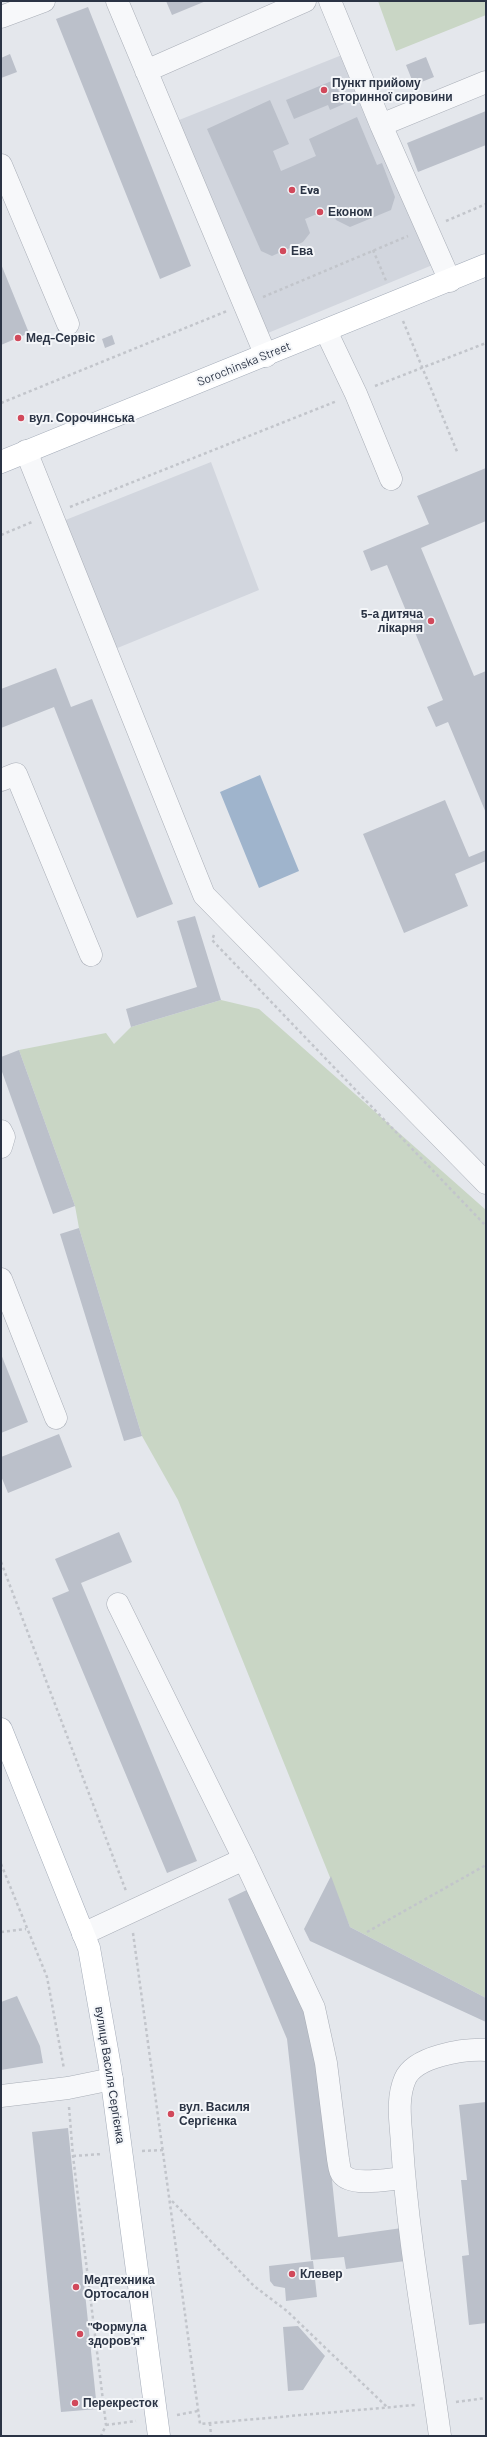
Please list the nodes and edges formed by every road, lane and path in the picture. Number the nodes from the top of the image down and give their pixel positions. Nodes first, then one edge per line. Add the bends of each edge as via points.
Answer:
1 (44, 1) edge
2 (116, 1) edge
3 (305, 1) edge
4 (330, 1) edge
5 (1, 17) edge
6 (146, 71) junction
7 (486, 82) edge
8 (380, 125) junction
9 (1, 165) edge
10 (373, 250) dead end
11 (486, 266) edge
12 (450, 281) junction
13 (396, 302) junction
14 (68, 324) dead end
15 (326, 331) junction
16 (486, 343) edge
17 (266, 356) junction
18 (422, 368) junction
19 (356, 394) junction
20 (26, 451) junction
21 (458, 454) dead end
22 (1, 462) edge
23 (391, 479) dead end
24 (51, 514) junction
25 (1, 535) edge
26 (1, 780) edge
27 (224, 915) junction
28 (91, 955) dead end
29 (1, 1131) edge
30 (1, 1147) edge
31 (486, 1183) edge
32 (486, 1226) edge
33 (1, 1279) edge
34 (56, 1418) dead end
35 (1, 1562) edge
36 (118, 1604) dead end
37 (1, 1729) edge
38 (244, 1859) junction
39 (1, 1864) edge
40 (486, 1865) edge
41 (130, 1911) junction
42 (26, 1929) junction
43 (1, 1932) edge
44 (367, 1932) dead end
45 (83, 1934) junction
46 (486, 2050) edge
47 (112, 2079) junction
48 (68, 2088) junction
49 (1, 2096) edge
50 (404, 2178) junction
51 (171, 2200) junction
52 (486, 2398) edge
53 (436, 2405) junction
54 (388, 2407) junction
55 (210, 2423) junction
56 (101, 2436) edge
57 (159, 2436) edge
58 (212, 2436) edge
59 (440, 2436) edge

1 - 5 lane
2 - 6 lane
3 - 6 lane
4 - 8 lane
6 - 17 lane
7 - 8 lane
8 - 12 lane
9 - 14 lane
10 - 13 path
11 - 12 main road, Sorochinska Street
12 - 13 main road, Sorochinska Street
13 - 15 main road, Sorochinska Street
13 - 18 path
15 - 17 main road, Sorochinska Street
15 - 19 lane
16 - 18 path
17 - 20 main road, Sorochinska Street
18 - 19 path
18 - 21 path
19 - 23 lane
19 - 24 path
20 - 22 main road, Sorochinska Street
20 - 24 lane
24 - 25 path
24 - 27 lane via 204,895
26 - 28 lane via 16,774
27 - 31 lane
27 - 32 path via 212,940
29 - 30 lane via 4,1137
33 - 34 lane
35 - 41 path via 126,1890
36 - 38 lane
37 - 45 main road, вулиця Василя Сергієнка
38 - 41 lane
38 - 50 lane via 314,2008 322,2039 342,2174 351,2181 361,2182
39 - 42 path
40 - 44 path
41 - 45 lane
41 - 51 path
42 - 43 path
42 - 48 path via 47,1978
45 - 47 main road, вулиця Василя Сергієнка via 89,1948
46 - 50 lane via 444,2055 417,2064 405,2078 399,2101
47 - 48 lane
47 - 57 main road, вулиця Василя Сергієнка
48 - 49 lane
48 - 56 path via 73,2156 106,2425
50 - 53 lane
51 - 54 path via 254,2286 287,2311
51 - 55 path via 200,2424
52 - 53 path
53 - 54 path
53 - 59 lane
54 - 55 path
55 - 58 path

